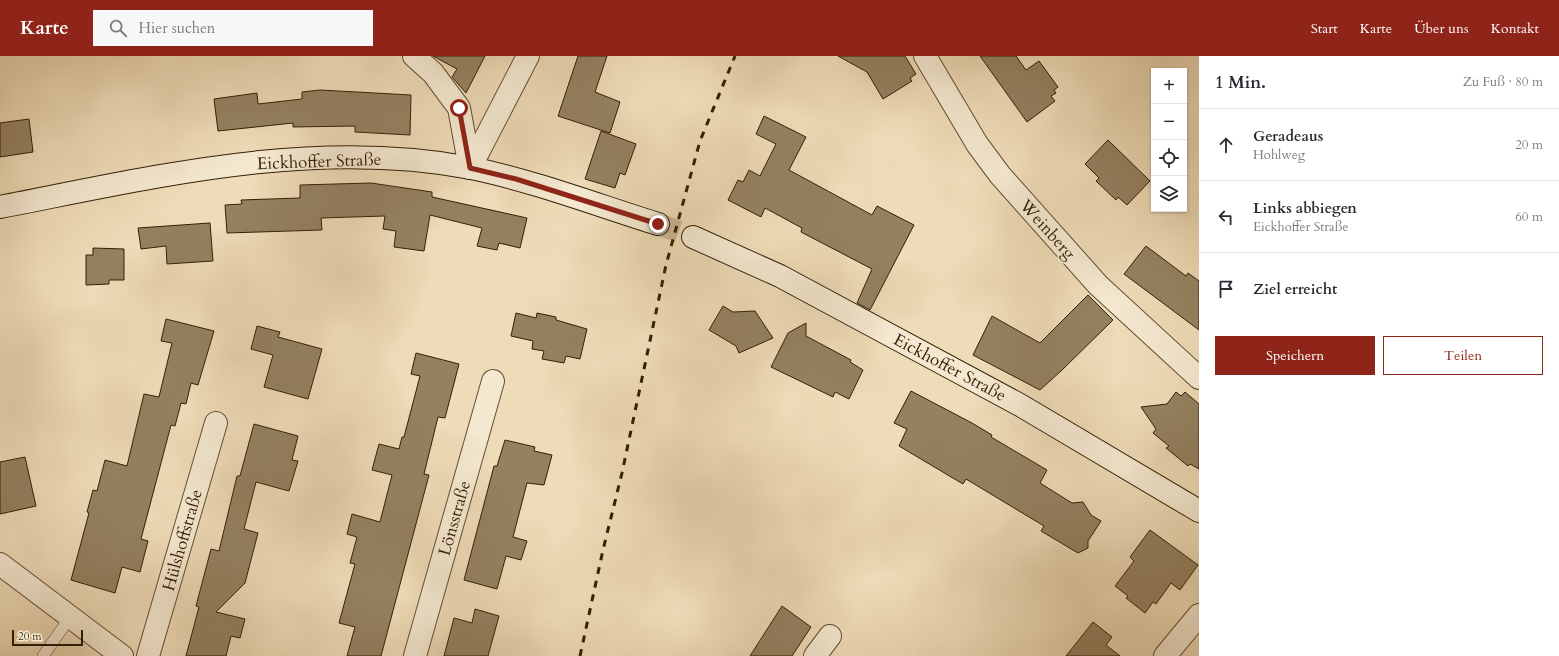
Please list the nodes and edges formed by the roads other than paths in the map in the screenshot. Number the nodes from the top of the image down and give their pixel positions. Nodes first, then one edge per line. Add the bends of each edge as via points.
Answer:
1 (414, 56) edge
2 (528, 56) edge
3 (925, 56) edge
4 (470, 168) junction
5 (0, 207) edge
6 (658, 224) tunnel mouth
7 (693, 237) tunnel mouth
8 (1199, 378) edge
9 (493, 381) dead end
10 (216, 423) dead end
11 (1199, 511) edge
12 (0, 564) edge
13 (1199, 615) edge
14 (71, 616) junction
15 (830, 636) dead end
16 (43, 656) edge
17 (122, 656) edge
18 (148, 656) edge
19 (415, 656) edge
20 (815, 656) edge
21 (1165, 656) edge

1 - 4 street via 433,73 459,108
2 - 4 street
3 - 8 street, Weinberg via 977,144 1000,175 1098,285
4 - 5 street, Eickhoffer Straße via 355,157 279,160 192,169
4 - 6 street, Eickhoffer Straße via 516,179
7 - 11 street, Eickhoffer Straße via 780,276 1013,401
9 - 19 street, Lönsstraße
10 - 18 street, Hülshoffstraße
12 - 14 street
13 - 21 street
14 - 16 lane
14 - 17 street
15 - 20 street

